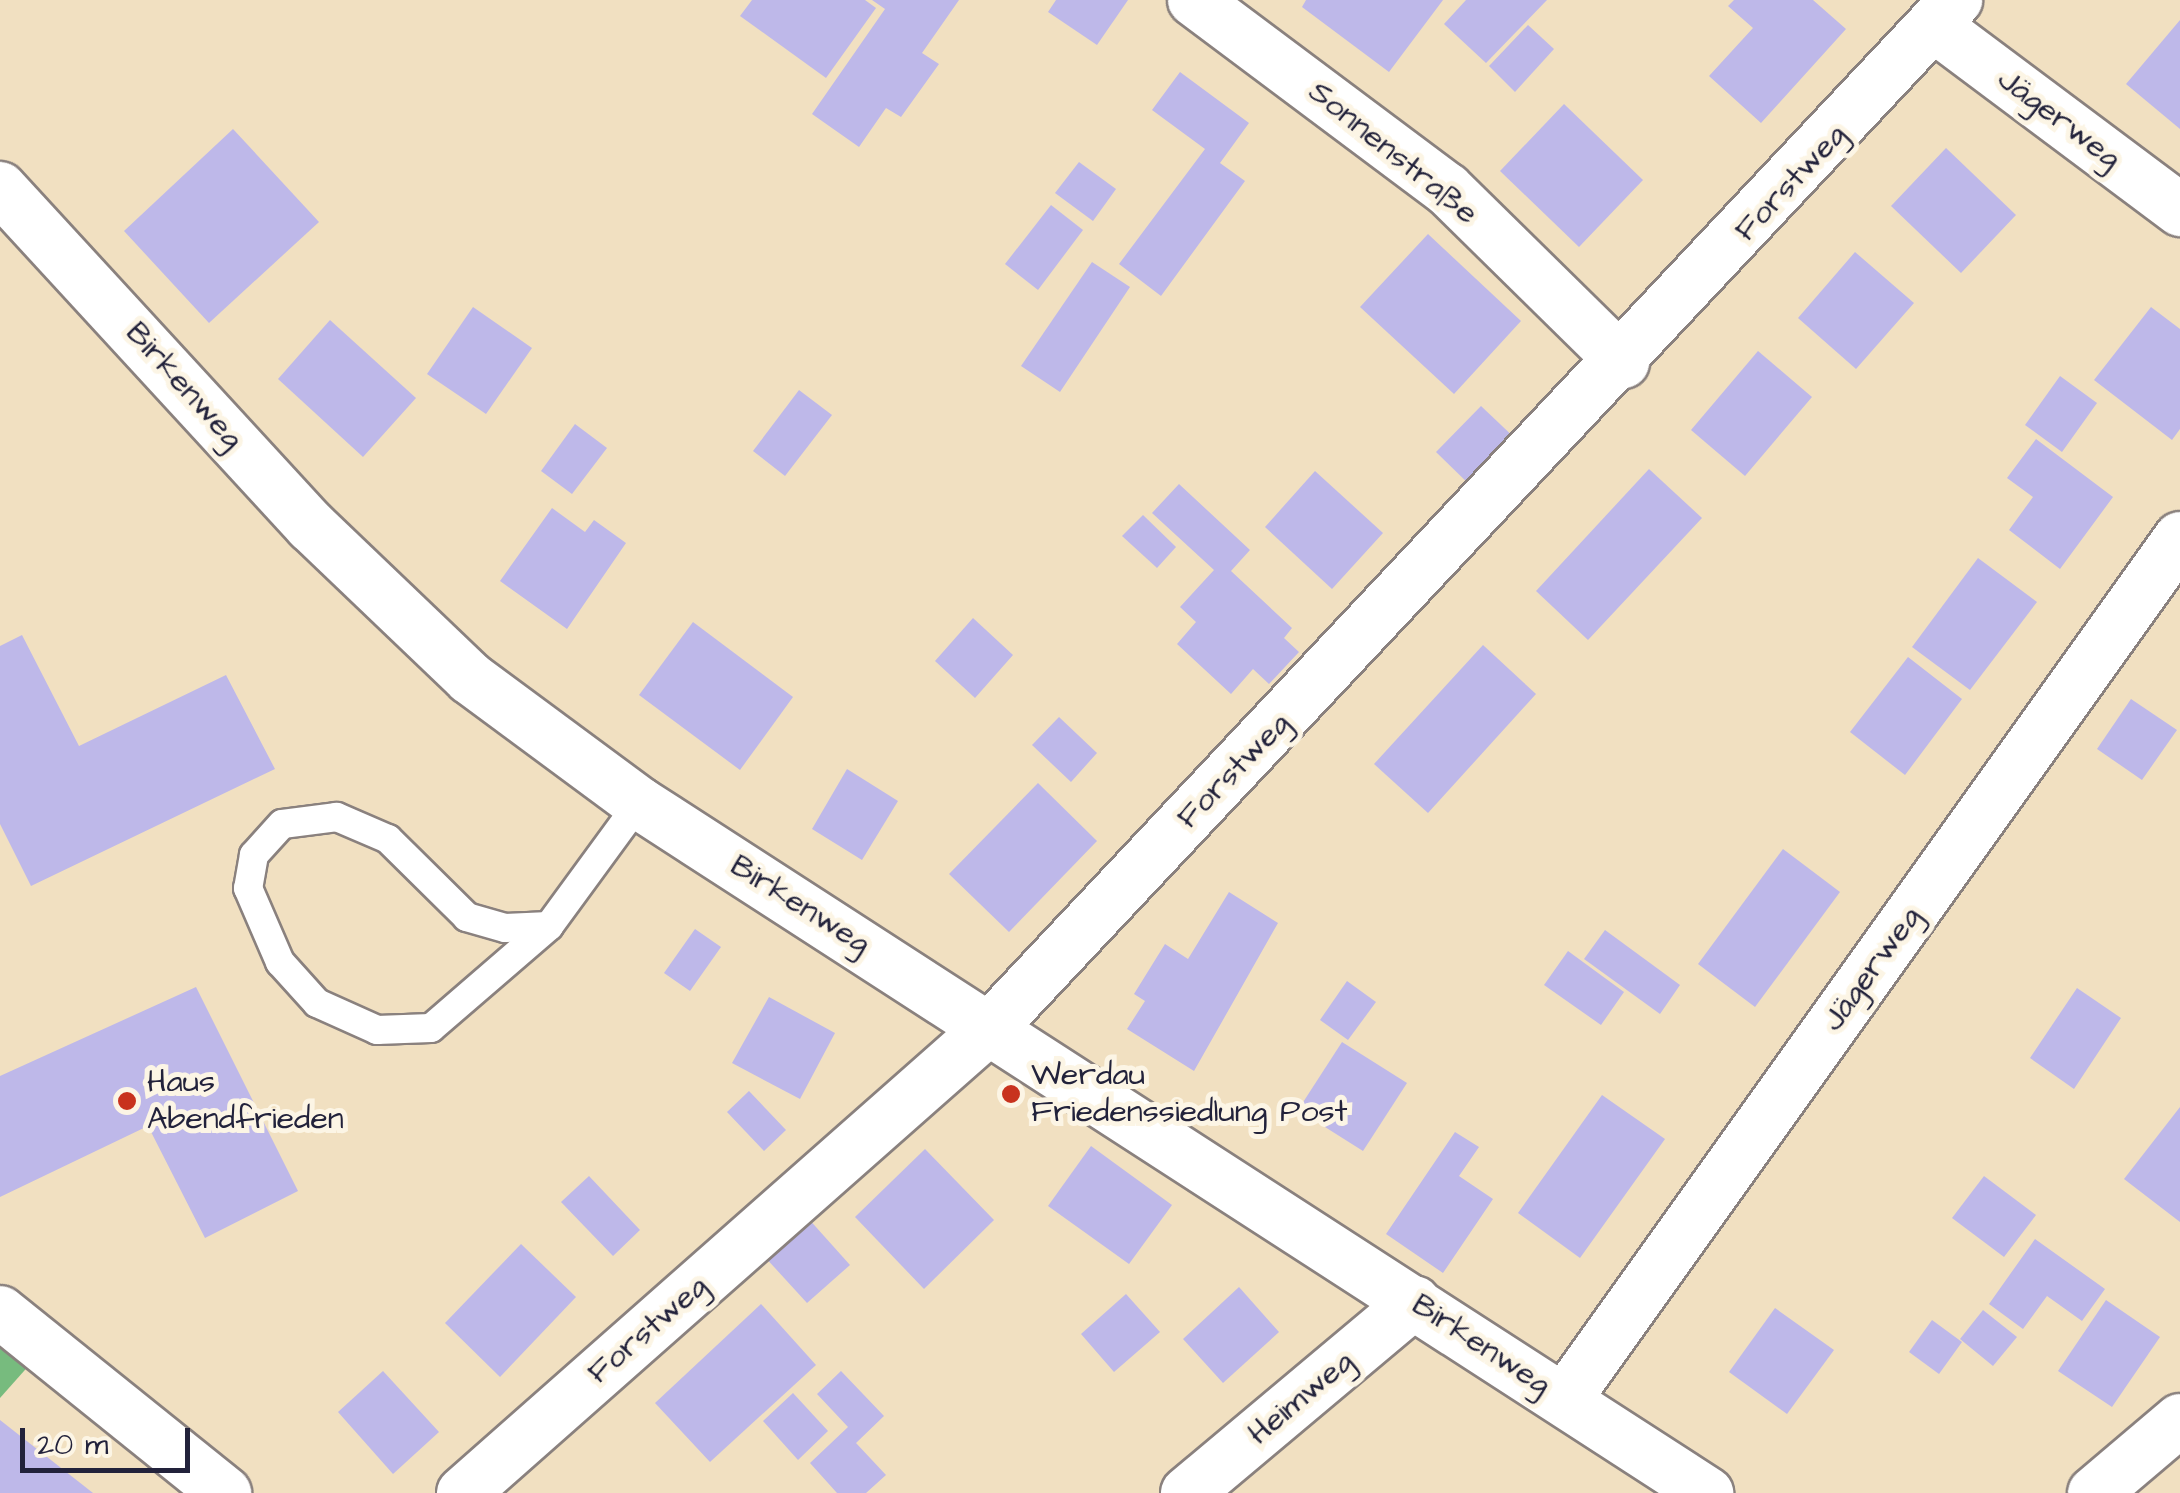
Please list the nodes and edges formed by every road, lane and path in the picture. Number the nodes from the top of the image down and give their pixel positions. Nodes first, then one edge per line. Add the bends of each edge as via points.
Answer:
1 (1194, 0) edge
2 (1947, 14) edge
3 (2180, 210) edge
4 (9, 216) edge
5 (1623, 362) junction
6 (2180, 538) edge
7 (639, 803) junction
8 (549, 926) junction
9 (992, 1026) junction
10 (1415, 1302) junction
11 (0, 1312) edge
12 (1565, 1400) junction
13 (2180, 1420) edge
14 (224, 1493) edge
15 (463, 1493) edge
16 (1187, 1493) edge
17 (1707, 1493) edge
18 (2094, 1493) edge

1 - 5 street, Sonnenstraße via 1447,190
2 - 3 street, Jägerweg
2 - 5 street, Forstweg
4 - 7 street, Birkenweg via 470,678
5 - 9 street, Forstweg
6 - 12 street, Jägerweg
7 - 8 lane
7 - 9 street, Birkenweg
8 - 8 lane via 431,1028 377,1030 318,1003 280,962 248,888 254,855 282,824 337,817 388,839 468,916 505,928
9 - 10 street, Birkenweg
9 - 15 street, Forstweg
10 - 12 street, Birkenweg
10 - 16 street, Heimweg
11 - 14 street
12 - 17 street, Birkenweg
13 - 18 street

